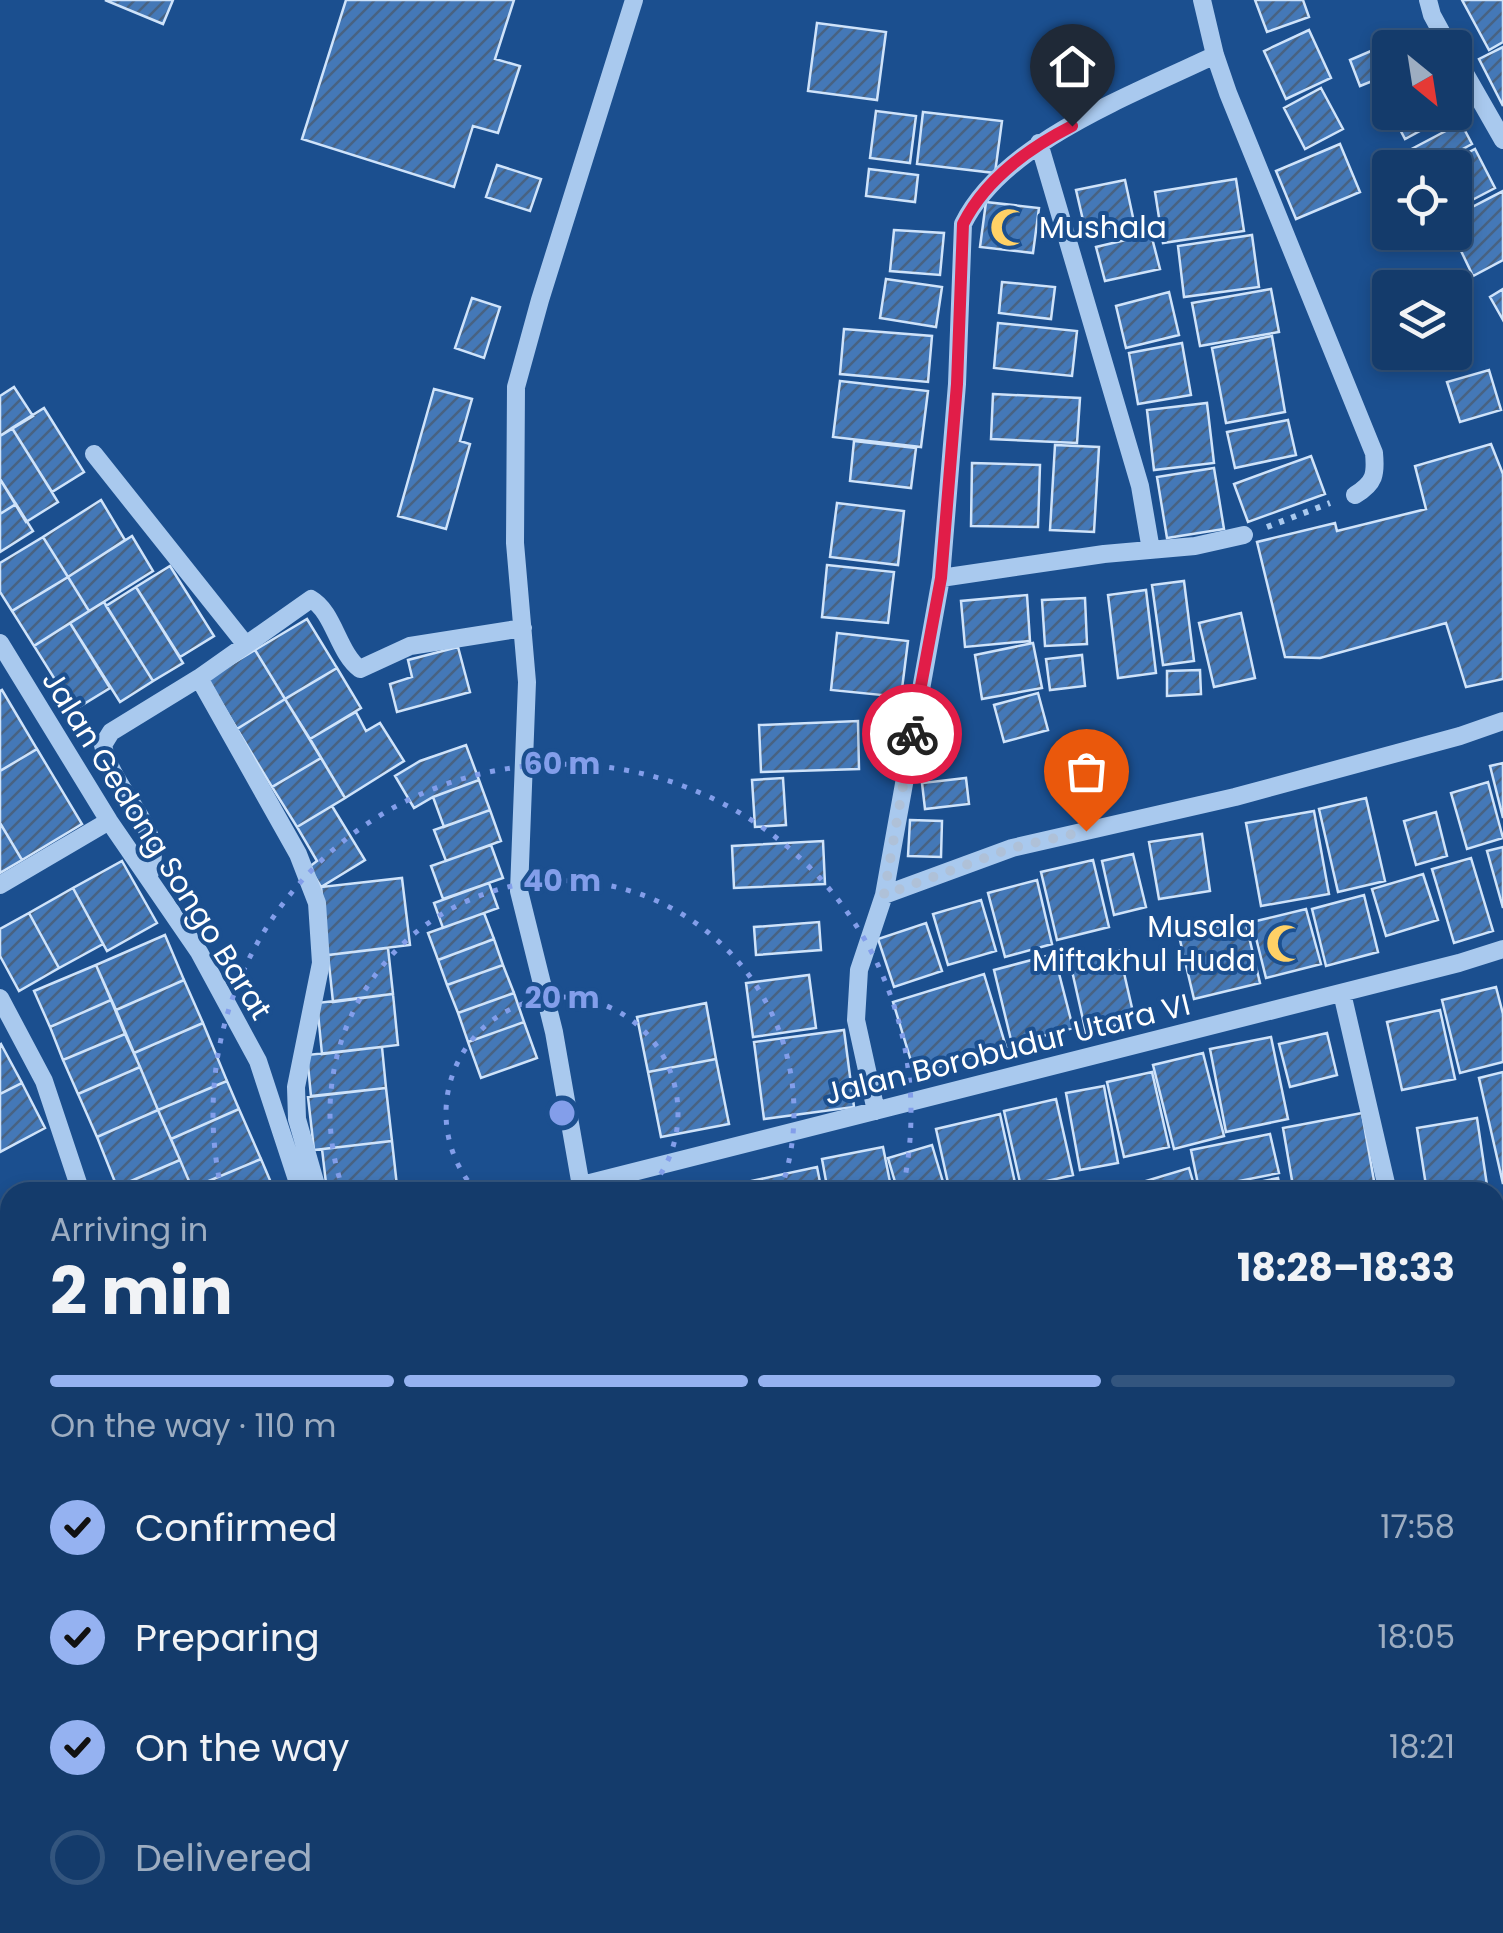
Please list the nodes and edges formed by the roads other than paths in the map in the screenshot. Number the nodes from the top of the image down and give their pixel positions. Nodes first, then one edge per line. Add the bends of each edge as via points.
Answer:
1 (634, 0) edge
2 (1202, 0) edge
3 (1428, 0) edge
4 (1440, 30) edge
5 (1215, 54) junction
6 (1472, 86) edge
7 (1503, 140) edge
8 (1039, 142) junction
9 (94, 454) dead end
10 (1355, 494) road end
11 (1244, 535) road end
12 (1151, 550) junction
13 (941, 578) junction
14 (523, 628) junction
15 (0, 644) edge
16 (246, 645) junction
17 (199, 678) junction
18 (1503, 721) edge
19 (108, 821) junction
20 (149, 876) junction
21 (0, 885) edge
22 (884, 895) junction
23 (1503, 949) edge
24 (1342, 993) junction
25 (0, 998) edge
26 (876, 1110) junction
27 (78, 1182) edge
28 (298, 1182) edge
29 (315, 1182) edge
30 (581, 1182) edge
31 (608, 1182) edge
32 (1386, 1182) edge

1 - 14 street via 516,386 514,543
2 - 5 street
3 - 4 street
5 - 8 street
5 - 10 street via 1374,453 1376,475
6 - 7 street
8 - 12 street via 1140,486
8 - 13 street via 974,202 963,224
9 - 16 street
11 - 12 street
12 - 13 street
13 - 22 street
14 - 16 street via 428,642 354,666 314,599
14 - 30 street via 519,891
15 - 19 street, Jalan Gedong Songo Barat
16 - 17 street
17 - 20 street via 111,732 103,746 107,765 150,838
17 - 29 street via 298,854 317,903 321,963 296,1087 297,1119
18 - 22 street via 1235,797 1012,848
19 - 20 street, Jalan Gedong Songo Barat
19 - 21 street
20 - 28 street, Jalan Gedong Songo Barat via 258,1061
22 - 26 street via 859,970 856,1020
23 - 24 street, Jalan Borobudur Utara VI
24 - 26 street, Jalan Borobudur Utara VI
24 - 32 street
25 - 27 street via 44,1081
26 - 31 street, Jalan Borobudur Utara VI

